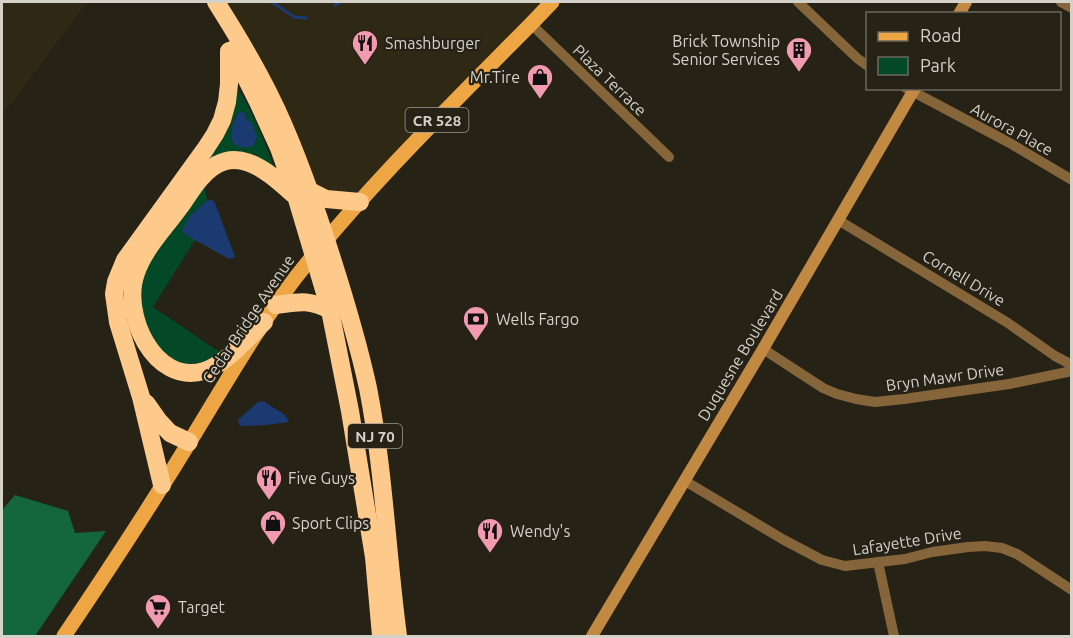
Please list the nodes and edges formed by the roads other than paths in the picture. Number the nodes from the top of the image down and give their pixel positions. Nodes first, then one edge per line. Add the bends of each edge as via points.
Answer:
1 (204, 2) edge
2 (216, 2) edge
3 (552, 2) edge
4 (798, 2) edge
5 (1061, 2) edge
6 (1071, 8) edge
7 (531, 24) junction
8 (230, 46) junction
9 (866, 65) edge
10 (911, 90) edge
11 (669, 157) dead end
12 (1071, 180) edge
13 (303, 194) junction
14 (360, 202) junction
15 (838, 220) junction
16 (327, 241) junction
17 (314, 256) junction
18 (276, 305) junction
19 (330, 310) junction
20 (264, 322) junction
21 (763, 349) junction
22 (1071, 365) edge
23 (1071, 371) edge
24 (141, 397) junction
25 (189, 442) junction
26 (685, 481) junction
27 (162, 485) junction
28 (878, 562) junction
29 (1071, 590) edge
30 (64, 636) edge
31 (381, 636) edge
32 (398, 636) edge
33 (592, 636) edge
34 (894, 636) edge

1 - 8 highway, NJ 70
2 - 13 highway, NJ 70 via 270,95 292,144
3 - 7 main road, Cedar Bridge Avenue / CR 528
4 - 9 street
5 - 6 street
7 - 11 street, Plaza Terrace
7 - 14 main road, Cedar Bridge Avenue / CR 528
8 - 13 highway, NJ 70
8 - 24 highway via 227,102 222,120 125,260 116,282 118,322
10 - 12 street, Aurora Place
10 - 15 street, Duquesne Boulevard
13 - 14 highway
13 - 16 highway, NJ 70
13 - 17 highway, NJ 70
13 - 20 highway via 255,164 241,160 214,166 143,256 135,275 133,312 138,330 158,359 173,369 203,371 222,361
14 - 16 main road, Cedar Bridge Avenue / CR 528
15 - 21 street, Duquesne Boulevard
15 - 22 street, Cornell Drive
16 - 17 main road, Cedar Bridge Avenue / CR 528
16 - 32 highway, NJ 70 via 368,390
17 - 18 main road, Cedar Bridge Avenue / CR 528
17 - 19 highway, NJ 70
18 - 19 highway via 305,301
18 - 20 main road, Cedar Bridge Avenue / CR 528
19 - 31 highway, NJ 70 via 370,534
20 - 25 main road, Cedar Bridge Avenue / CR 528
21 - 23 street, Bryn Mawr Drive via 823,388 875,402 1009,384
21 - 26 street, Duquesne Boulevard
24 - 25 highway via 170,433
24 - 27 highway
25 - 27 main road, Cedar Bridge Avenue / CR 528
26 - 28 street, Lafayette Drive via 822,560 845,566
26 - 33 street, Duquesne Boulevard
27 - 30 main road, Cedar Bridge Avenue / CR 528
28 - 29 street, Lafayette Drive via 968,547 1002,548
28 - 34 street

